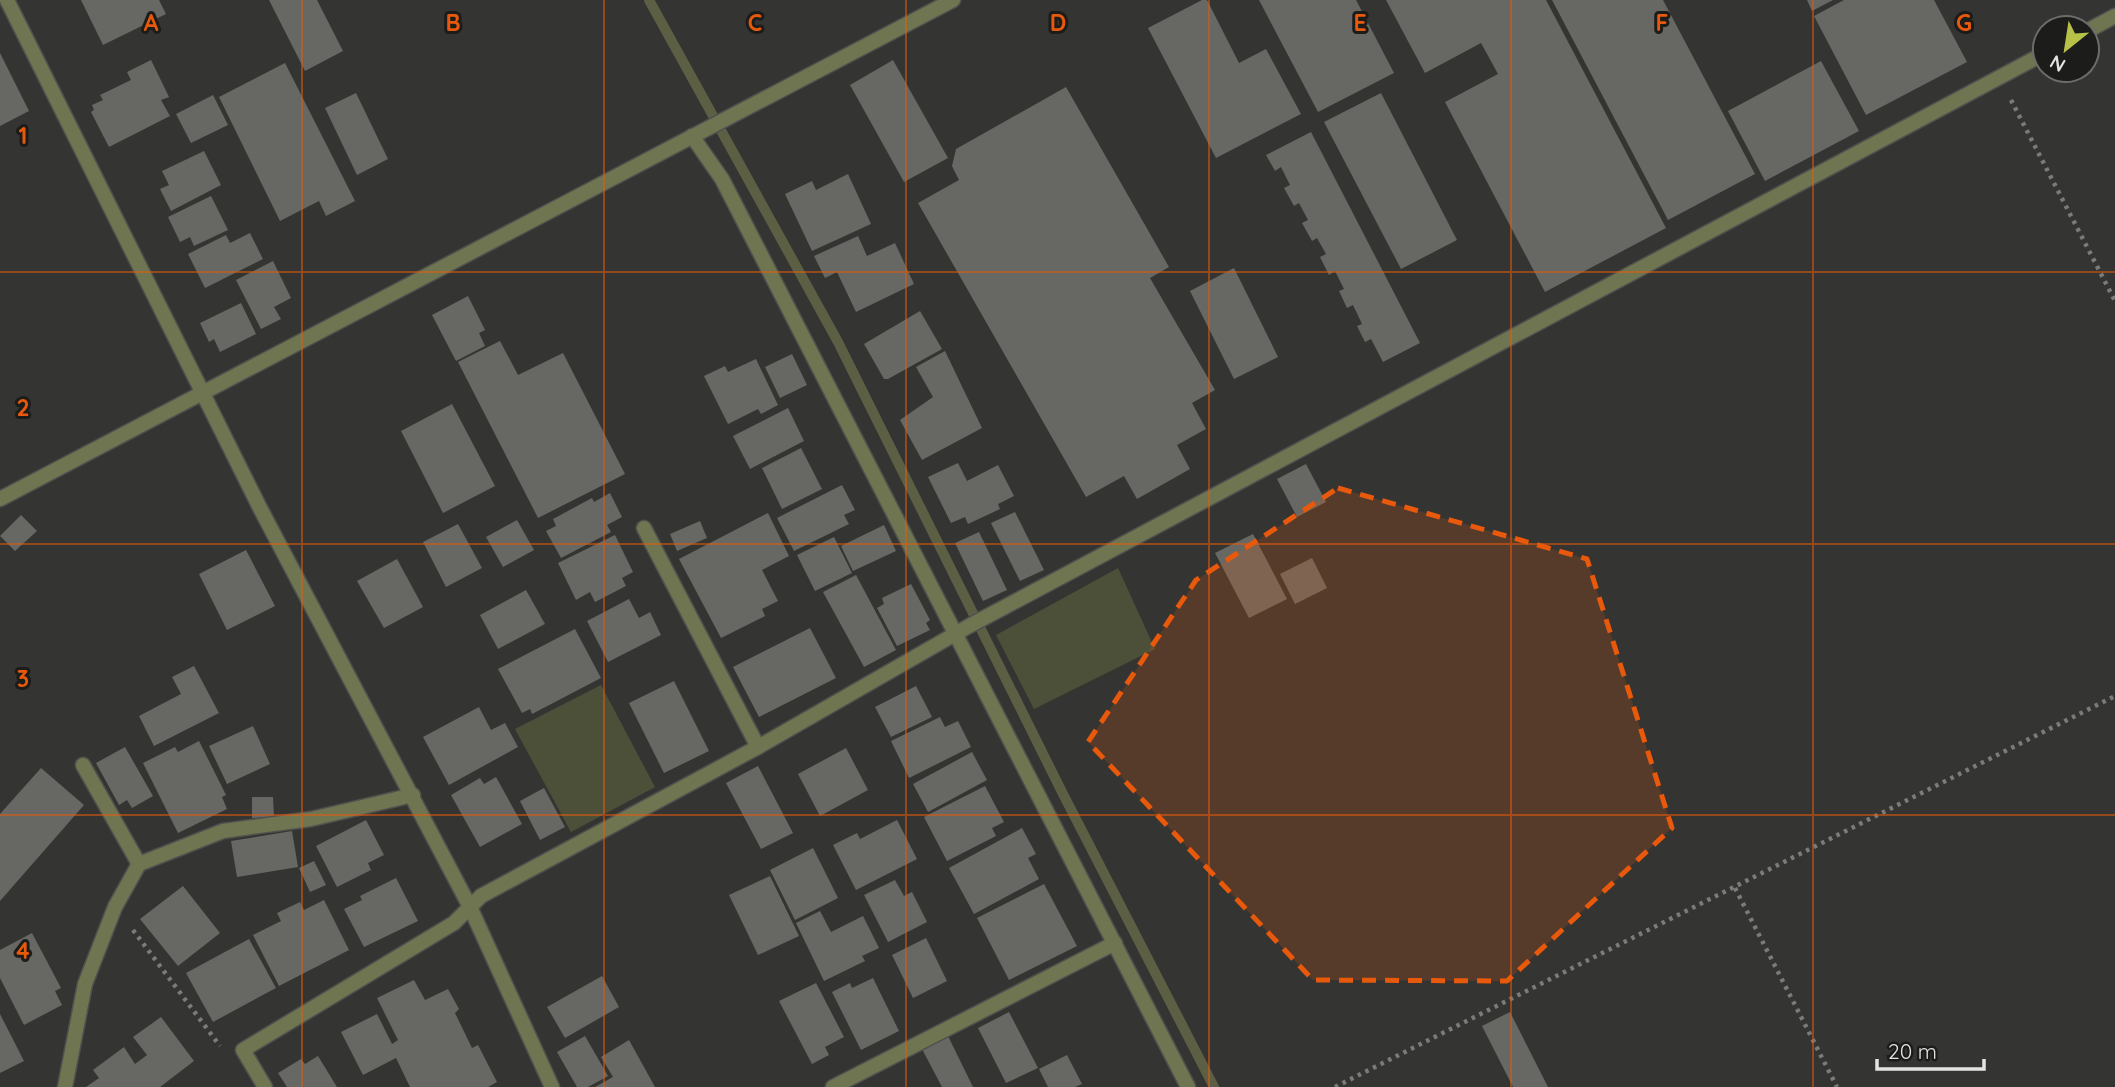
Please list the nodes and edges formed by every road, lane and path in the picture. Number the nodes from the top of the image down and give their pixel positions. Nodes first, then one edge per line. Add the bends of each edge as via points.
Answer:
1 (7, 0) edge
2 (953, 0) edge
3 (2031, 60) edge
4 (1999, 77) junction
5 (696, 134) junction
6 (2115, 301) edge
7 (203, 393) junction
8 (0, 499) edge
9 (644, 528) dead end
10 (954, 634) junction
11 (2115, 696) edge
12 (758, 747) junction
13 (83, 765) dead end
14 (414, 796) junction
15 (139, 864) junction
16 (1735, 888) junction
17 (470, 907) junction
18 (111, 917) junction
19 (1115, 943) junction
20 (243, 1050) junction
21 (65, 1087) edge
22 (265, 1087) edge
23 (552, 1087) edge
24 (833, 1087) edge
25 (1188, 1087) edge
26 (1335, 1087) edge
27 (1837, 1087) edge

1 - 7 street
2 - 5 street
3 - 4 street
4 - 6 path
4 - 10 street
5 - 7 street
5 - 10 street
7 - 8 street
7 - 14 street
9 - 12 street
10 - 12 street
10 - 19 street
11 - 16 path
12 - 17 street via 481,896
13 - 15 street
14 - 15 street via 311,819 223,831
14 - 17 street
15 - 18 street
16 - 26 path
16 - 27 path
17 - 20 street via 454,923
17 - 23 street
18 - 20 path via 129,925 227,1055
18 - 21 street via 85,984
19 - 24 street
19 - 25 street
20 - 22 street

